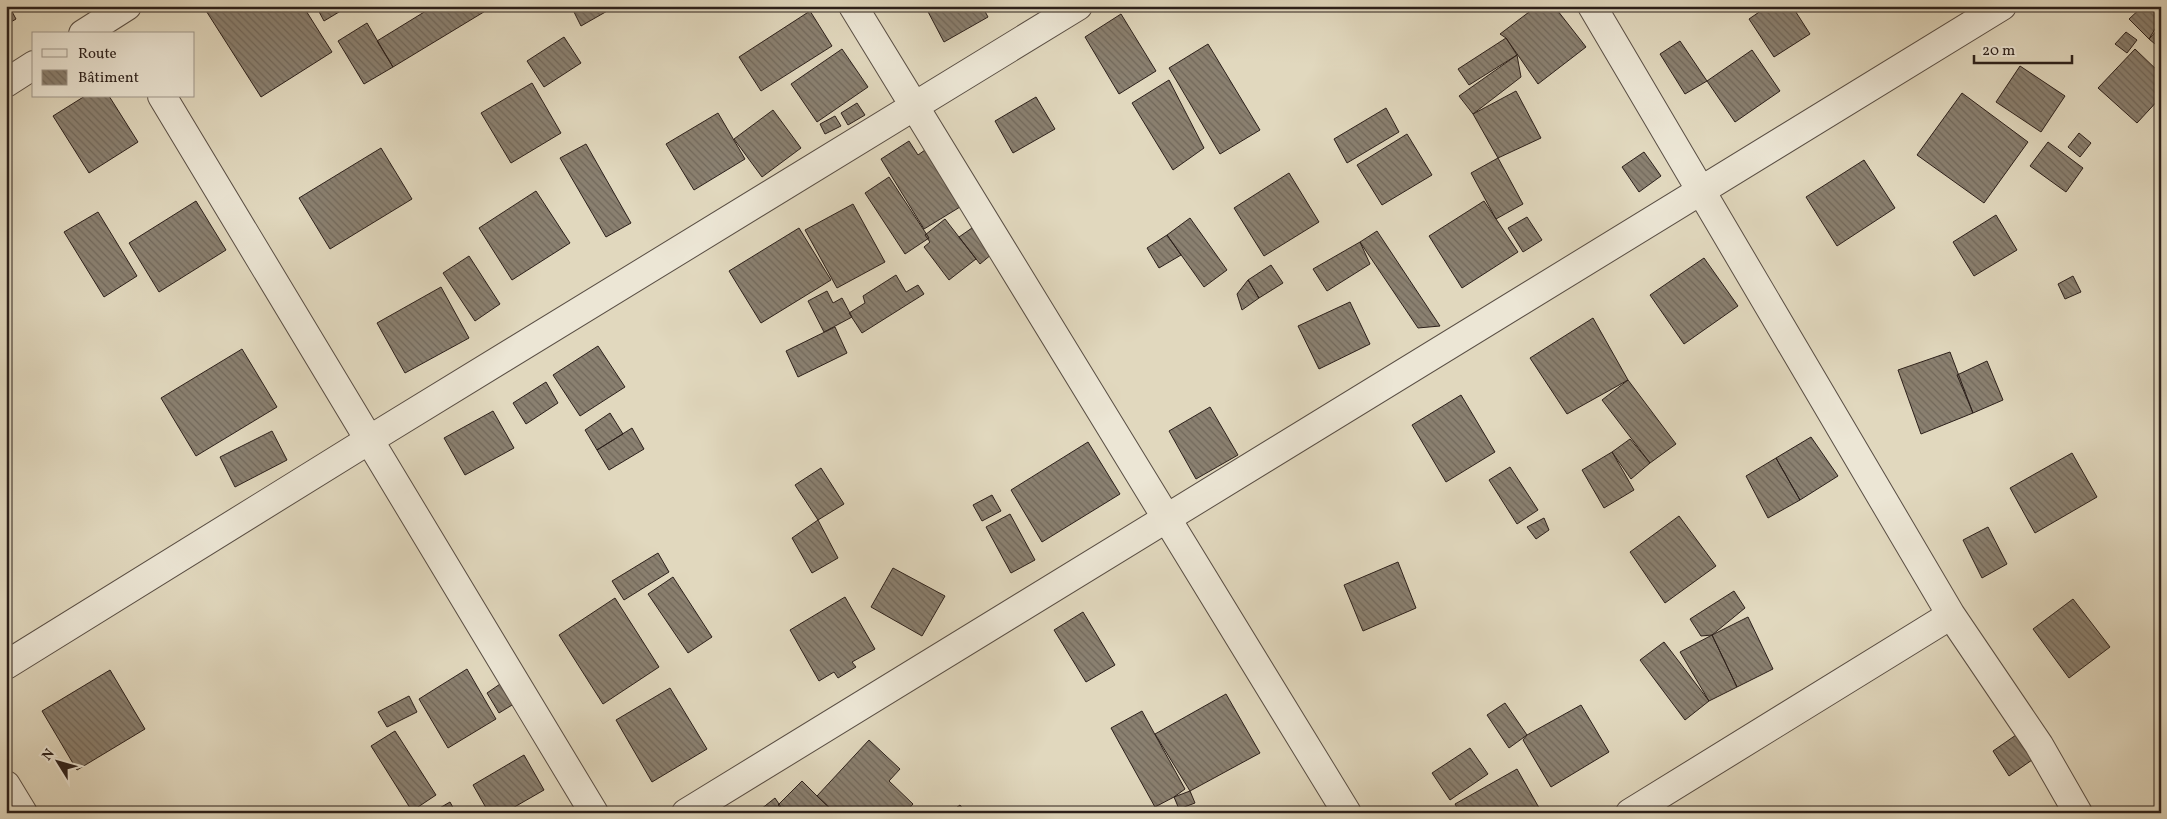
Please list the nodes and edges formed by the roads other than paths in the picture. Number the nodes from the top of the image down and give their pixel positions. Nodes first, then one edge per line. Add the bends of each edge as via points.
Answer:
1 (853, 6) edge
2 (1078, 6) edge
3 (1592, 6) edge
4 (2002, 6) edge
5 (118, 15) edge
6 (87, 32) edge
7 (32, 66) edge
8 (6, 83) edge
9 (163, 98) edge
10 (914, 106) junction
11 (1701, 191) junction
12 (369, 440) junction
13 (1167, 518) junction
14 (1951, 615) junction
15 (6, 665) edge
16 (6, 785) edge
17 (23, 813) edge
18 (594, 813) edge
19 (686, 813) edge
20 (1347, 813) edge
21 (1630, 813) edge
22 (2078, 813) edge

1 - 10 street
2 - 10 street
3 - 11 street
4 - 11 street
5 - 6 street
7 - 8 street
9 - 12 street
10 - 12 street
10 - 13 street
11 - 13 street
11 - 14 street
12 - 15 street
12 - 18 street
13 - 19 street
13 - 20 street
14 - 21 street
14 - 22 street via 2039,745
16 - 17 street

